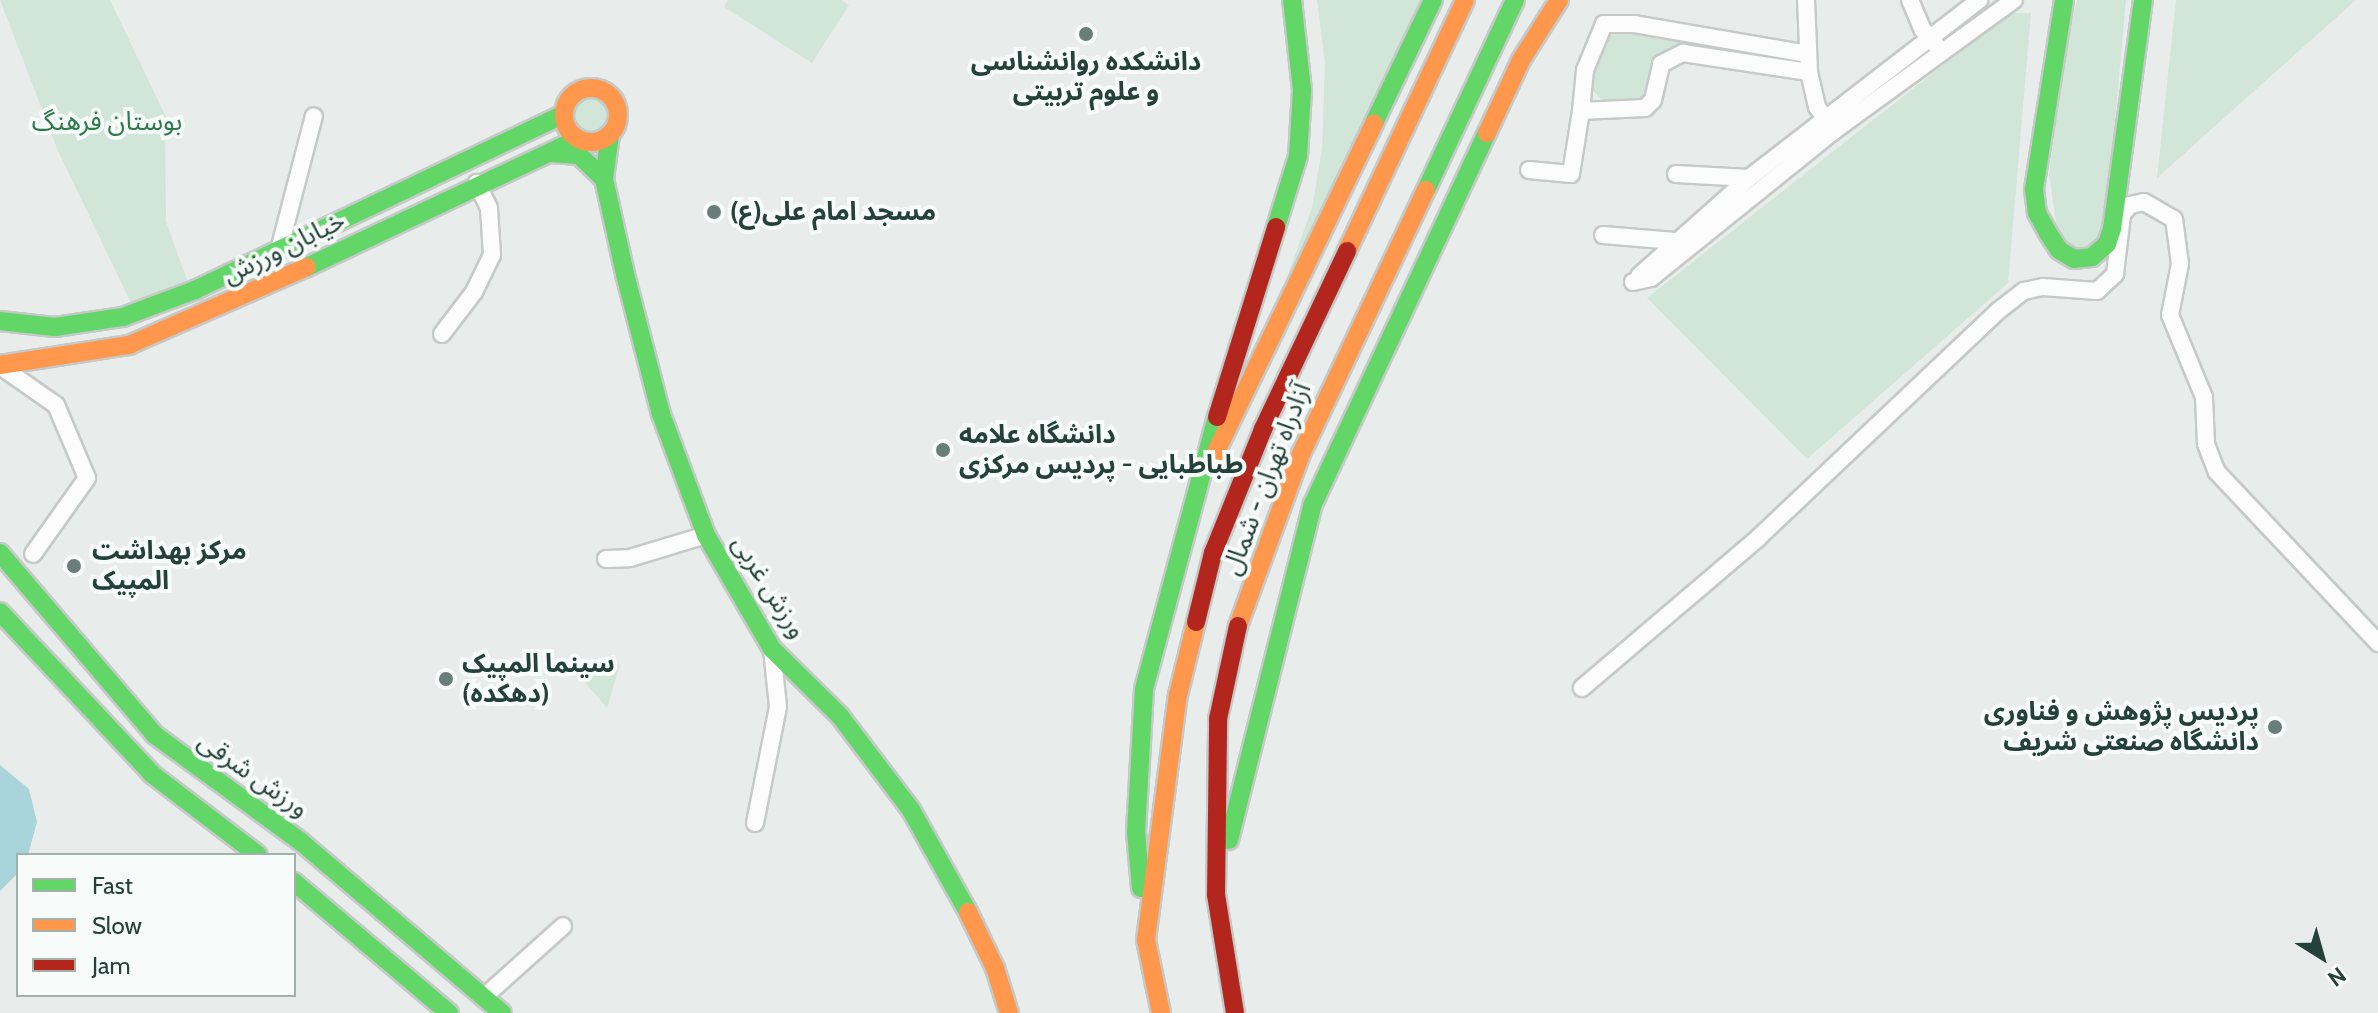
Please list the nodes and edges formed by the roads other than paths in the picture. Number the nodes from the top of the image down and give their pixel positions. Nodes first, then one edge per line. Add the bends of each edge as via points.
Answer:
1 (1292, 0) edge
2 (1433, 0) edge
3 (1465, 0) edge
4 (1515, 0) edge
5 (1559, 0) edge
6 (1806, 0) edge
7 (1910, 0) edge
8 (1979, 0) edge
9 (2014, 0) edge
10 (2143, 0) edge
11 (2059, 1) edge
12 (1929, 39) junction
13 (1943, 50) junction
14 (1808, 63) junction
15 (1581, 111) junction
16 (564, 114) junction
17 (314, 116) dead end
18 (1830, 124) junction
19 (610, 135) junction
20 (578, 139) junction
21 (542, 153) junction
22 (1529, 170) dead end
23 (1676, 174) dead end
24 (1749, 178) junction
25 (604, 179) junction
26 (477, 183) junction
27 (2117, 221) junction
28 (1603, 235) dead end
29 (1675, 241) junction
30 (279, 250) junction
31 (2, 322) edge
32 (442, 334) dead end
33 (2, 363) edge
34 (1189, 507) junction
35 (706, 535) junction
36 (0, 553) edge
37 (33, 554) dead end
38 (606, 559) dead end
39 (0, 612) edge
40 (2378, 643) edge
41 (772, 649) junction
42 (1582, 688) dead end
43 (755, 823) dead end
44 (255, 853) edge
45 (296, 884) edge
46 (1216, 895) junction
47 (563, 926) dead end
48 (1146, 940) junction
49 (484, 997) junction
50 (449, 1013) edge
51 (502, 1013) edge
52 (1009, 1013) edge
53 (1161, 1013) edge
54 (1235, 1013) edge

1 - 34 main road via 1302,90 1298,156
2 - 34 main road
3 - 48 main road, آزادراه تهران - شمال via 1263,429 1213,553 1178,695
4 - 46 main road, آزادراه تهران - شمال via 1301,454 1239,622 1218,719
5 - 46 main road via 1521,60 1313,504
6 - 14 street
7 - 12 street
8 - 12 street
9 - 13 street
10 - 27 main road
11 - 27 main road via 2037,155 2037,213 2059,250 2074,259 2092,257 2107,244
12 - 13 street
12 - 18 street
13 - 18 street
14 - 15 street via 1683,53 1661,64 1653,100 1645,108
14 - 15 street via 1635,24 1604,24 1585,70
14 - 18 street
15 - 22 street via 1571,174
16 - 19 main road via 577,92 603,91 618,111
16 - 20 main road
16 - 30 main road, خیابان ورزش
17 - 30 street
18 - 24 street
18 - 29 street via 1651,278 1633,282
19 - 20 main road via 595,142
19 - 25 main road, ورزش غربی
20 - 21 main road, خیابان ورزش
21 - 25 main road via 579,155
21 - 26 main road, خیابان ورزش
23 - 24 street
24 - 29 street
25 - 35 main road, ورزش غربی via 661,414
26 - 32 street via 489,208 492,255 474,292
26 - 33 main road, خیابان ورزش via 205,315 129,345
27 - 40 street via 2144,202 2174,219 2180,264 2170,315 2204,397 2206,444 2217,472
27 - 42 street via 2121,257 2115,274 2097,291 2043,287 2024,291 1998,311 1758,538
28 - 29 street
30 - 31 main road, خیابان ورزش via 123,317 55,327
33 - 37 street via 56,405 87,478
34 - 48 main road via 1144,689 1136,832
35 - 38 street via 630,558
35 - 41 main road, ورزش غربی
36 - 49 main road, ورزش شرقی via 155,735 312,850
39 - 44 main road via 152,774
41 - 43 street via 778,707
41 - 52 main road, ورزش غربی via 840,716 911,810 995,968
45 - 50 main road
46 - 54 main road, آزادراه تهران - شمال
47 - 49 street
48 - 53 main road, آزادراه تهران - شمال
49 - 51 main road, ورزش شرقی

